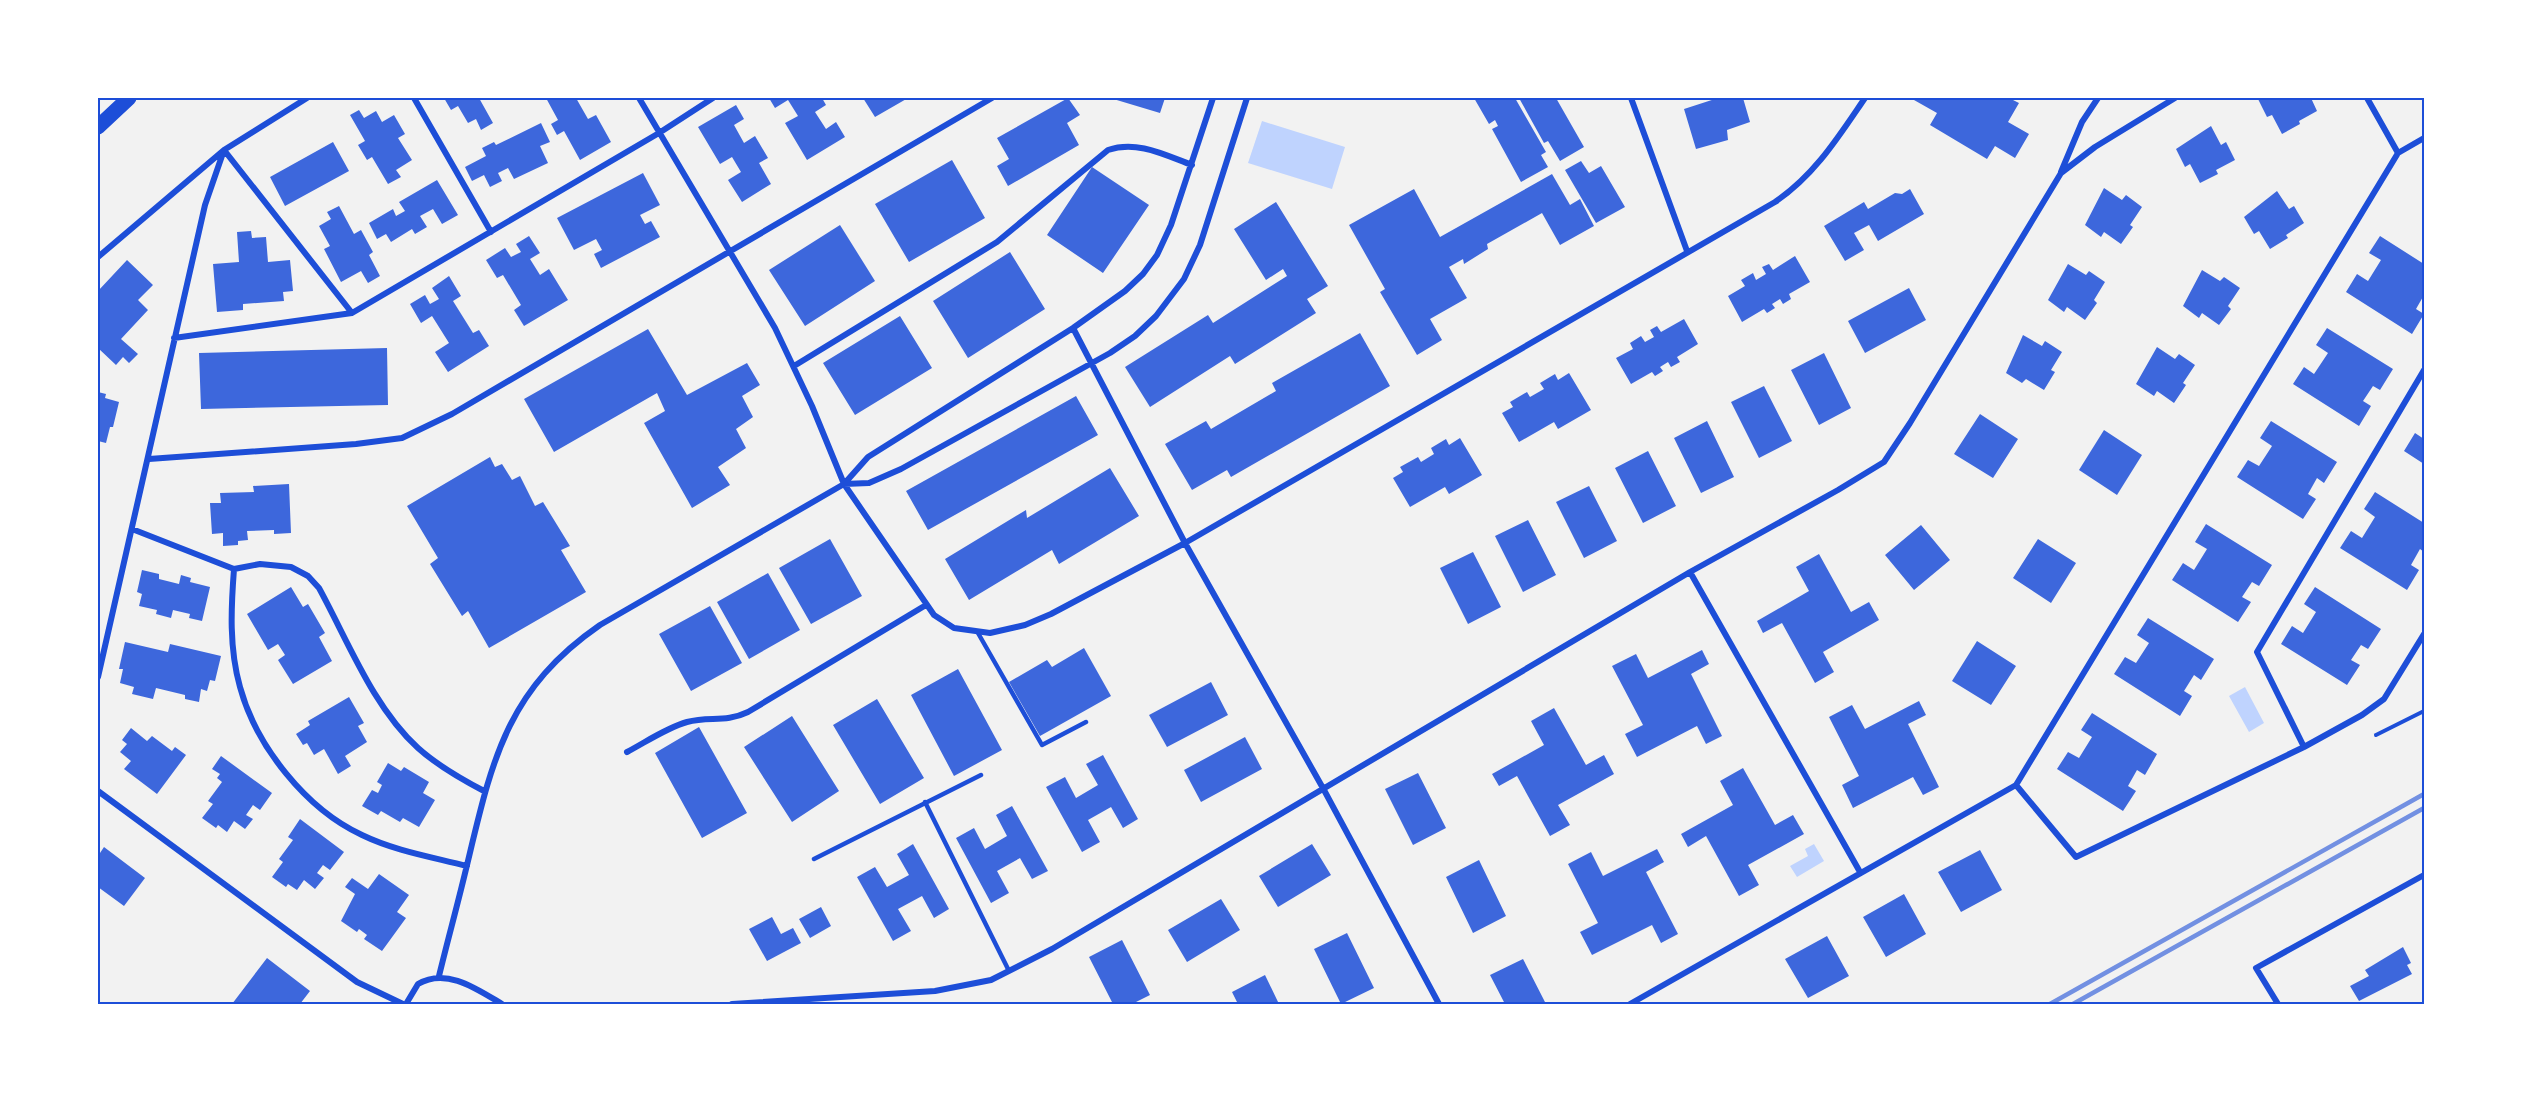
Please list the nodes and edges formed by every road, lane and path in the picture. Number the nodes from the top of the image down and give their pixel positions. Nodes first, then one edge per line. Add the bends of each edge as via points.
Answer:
1 (129, 98) edge
2 (308, 98) edge
3 (414, 98) edge
4 (639, 98) edge
5 (713, 98) edge
6 (992, 98) edge
7 (1213, 98) edge
8 (1247, 98) edge
9 (1631, 98) edge
10 (1865, 98) edge
11 (2098, 98) edge
12 (2175, 98) edge
13 (2367, 98) edge
14 (299, 100) edge
15 (98, 127) edge
16 (659, 134) junction
17 (2424, 138) edge
18 (224, 150) junction
19 (2398, 153) junction
20 (1192, 165) junction
21 (2061, 173) junction
22 (491, 232) junction
23 (731, 251) junction
24 (1687, 251) junction
25 (98, 257) edge
26 (352, 314) junction
27 (1072, 327) junction
28 (174, 338) junction
29 (1093, 363) junction
30 (794, 366) junction
31 (2424, 370) edge
32 (149, 459) junction
33 (844, 484) junction
34 (132, 529) junction
35 (1185, 543) junction
36 (234, 569) junction
37 (1690, 572) junction
38 (926, 605) junction
39 (978, 633) junction
40 (2424, 634) edge
41 (98, 677) edge
42 (2424, 711) edge
43 (1086, 722) dead end
44 (2376, 735) dead end
45 (2304, 747) junction
46 (627, 752) dead end
47 (981, 775) dead end
48 (2016, 785) junction
49 (1324, 790) junction
50 (98, 791) edge
51 (484, 791) junction
52 (925, 802) junction
53 (813, 859) dead end
54 (467, 866) junction
55 (1860, 872) junction
56 (2424, 875) edge
57 (1009, 971) junction
58 (439, 976) junction
59 (405, 1005) edge
60 (502, 1005) edge
61 (732, 1005) edge
62 (1439, 1005) edge
63 (1630, 1005) edge
64 (2278, 1005) edge

1 - 15 main road
2 - 14 street
3 - 22 street
4 - 16 street
5 - 16 street
6 - 23 street
7 - 20 street
8 - 29 street via 1191,267 1147,326
9 - 24 street
10 - 24 street via 1822,159 1796,186 1764,209
11 - 21 street via 2082,122
12 - 21 street via 2095,147
13 - 19 street
14 - 18 street
16 - 22 street
16 - 23 street
17 - 19 street
18 - 25 street
18 - 26 street
18 - 28 street via 207,195
19 - 48 street
20 - 27 street via 1171,225 1151,265 1125,291
20 - 30 street via 1141,147 1108,150 1003,238
21 - 37 street via 1884,462
22 - 26 street
23 - 30 street
23 - 32 street via 452,414 402,438
24 - 35 street
26 - 28 street
27 - 29 street
27 - 33 street via 868,457
28 - 32 street
29 - 33 street via 891,474 869,483
29 - 35 street
30 - 33 street
31 - 45 street via 2257,652
32 - 34 street
33 - 38 street
33 - 51 street via 616,615 563,653 540,676 517,711 498,749
34 - 36 street
34 - 41 street
35 - 39 street via 1031,623
35 - 49 street
36 - 51 street via 270,564 291,567 308,576 320,588 384,705 409,739 432,760
36 - 54 street via 231,625 240,688 256,727 288,774 321,808 359,834 394,848
37 - 49 street
37 - 55 street
38 - 39 street via 954,628
38 - 46 street via 748,712 728,720 679,725
39 - 43 lane via 1042,745
40 - 45 street via 2384,699
42 - 44 path
45 - 48 street via 2076,857
47 - 52 lane
48 - 55 street
49 - 57 street
49 - 62 street
50 - 59 street via 357,982
51 - 54 street
52 - 53 lane
52 - 57 lane
54 - 58 street
55 - 63 street
56 - 64 street via 2256,968
57 - 61 street via 991,980 935,992
58 - 59 street via 418,984
58 - 60 street

